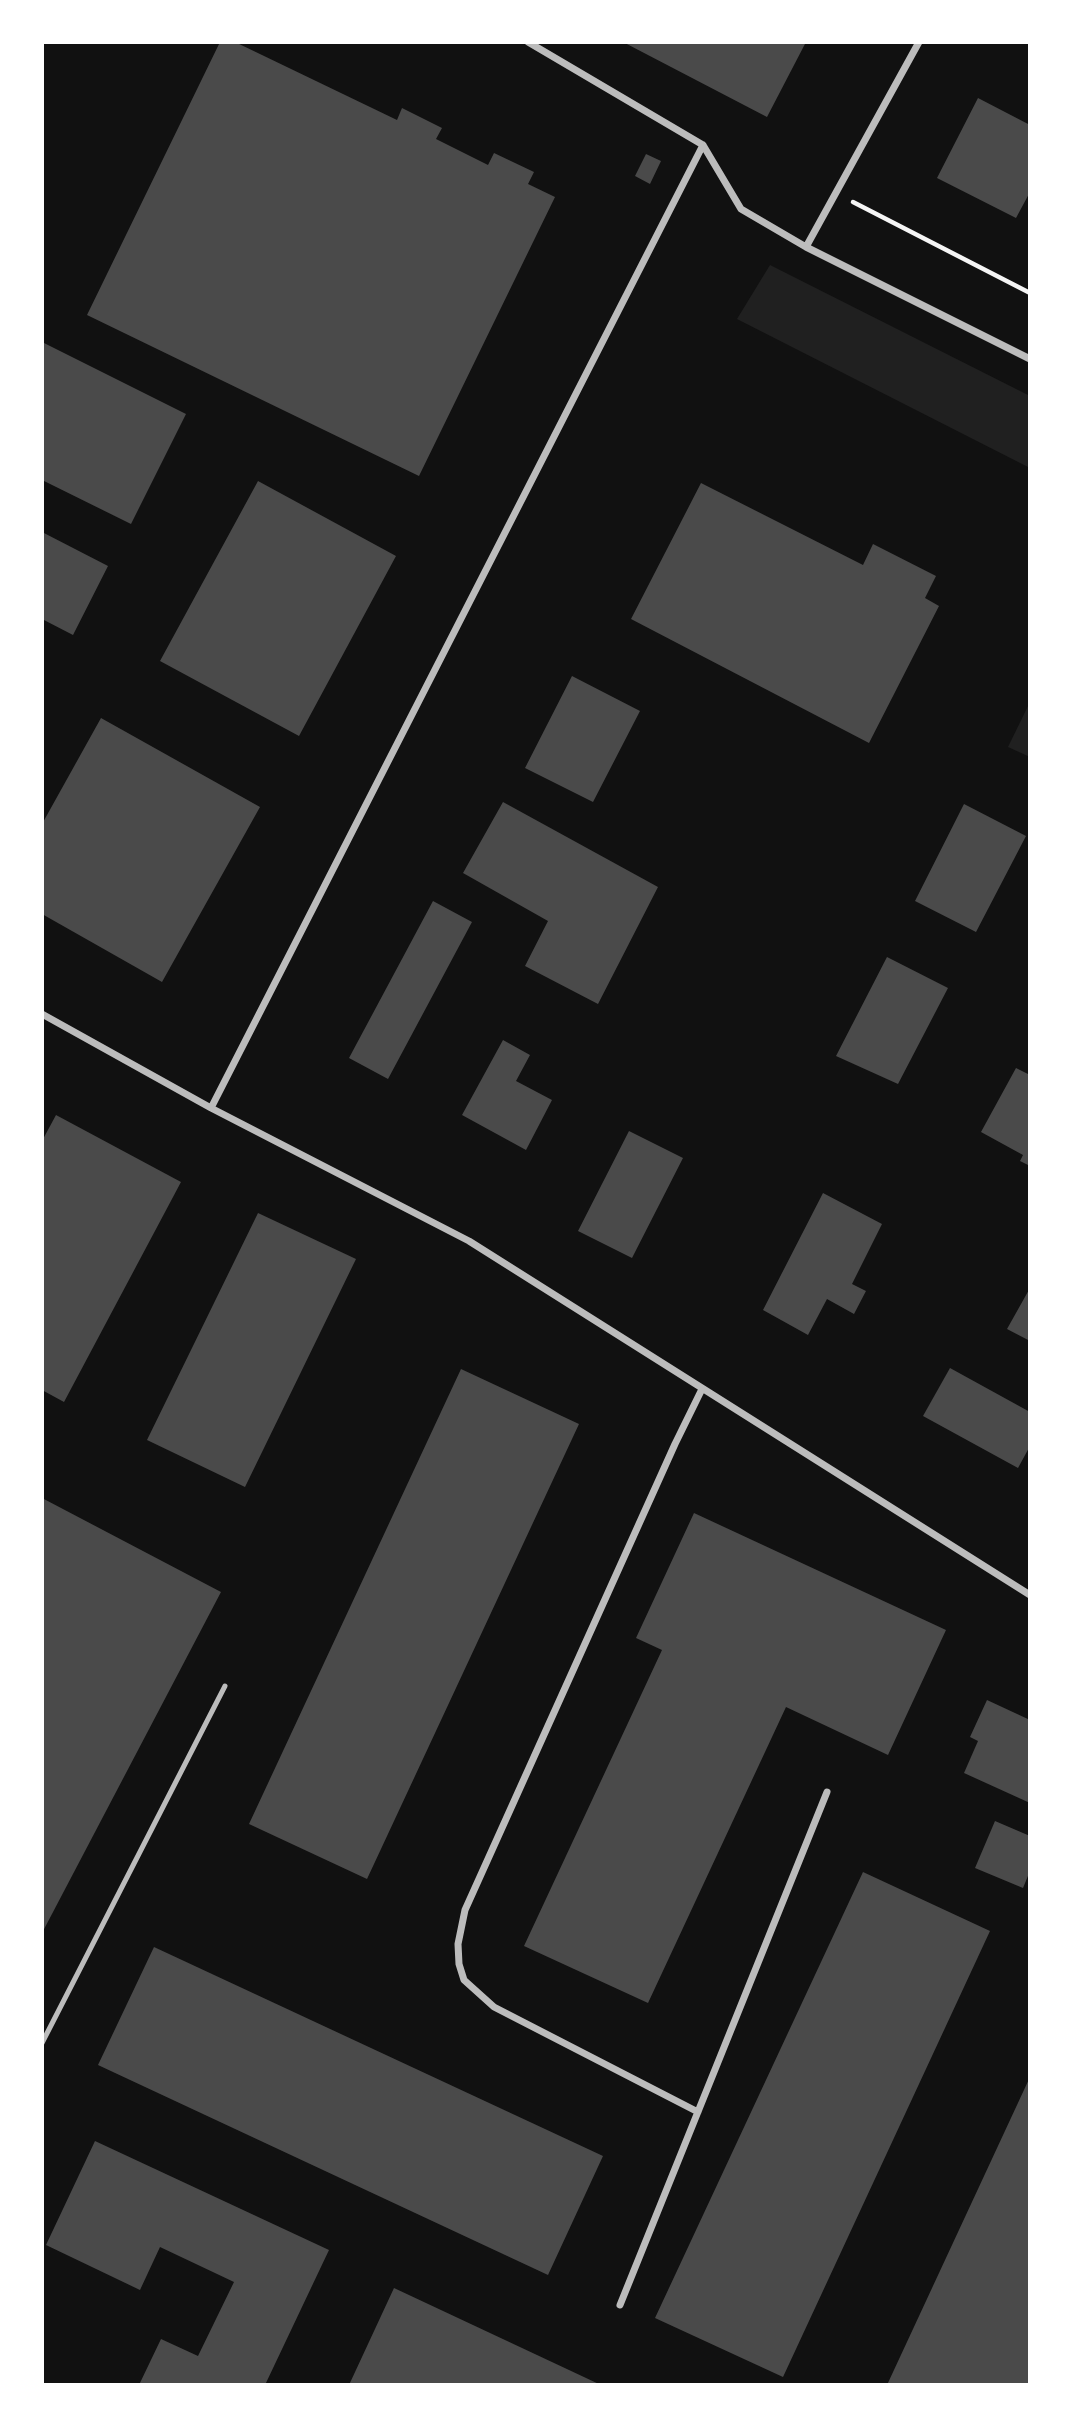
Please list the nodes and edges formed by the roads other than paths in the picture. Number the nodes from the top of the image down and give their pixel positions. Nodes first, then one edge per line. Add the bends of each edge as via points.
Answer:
1 (528, 42) edge
2 (919, 42) edge
3 (703, 145) junction
4 (806, 247) junction
5 (1030, 359) edge
6 (42, 1014) edge
7 (211, 1108) junction
8 (702, 1388) junction
9 (1030, 1595) edge
10 (225, 1686) dead end
11 (827, 1792) dead end
12 (42, 2043) edge
13 (698, 2112) junction
14 (620, 2305) dead end

1 - 3 street
2 - 4 street
3 - 4 street via 741,209
3 - 7 street
4 - 5 street
6 - 7 street
7 - 8 street via 469,1241
8 - 9 street
8 - 13 street via 465,1910 458,1944 464,1980 494,2007
10 - 12 lane
11 - 13 street
13 - 14 street

